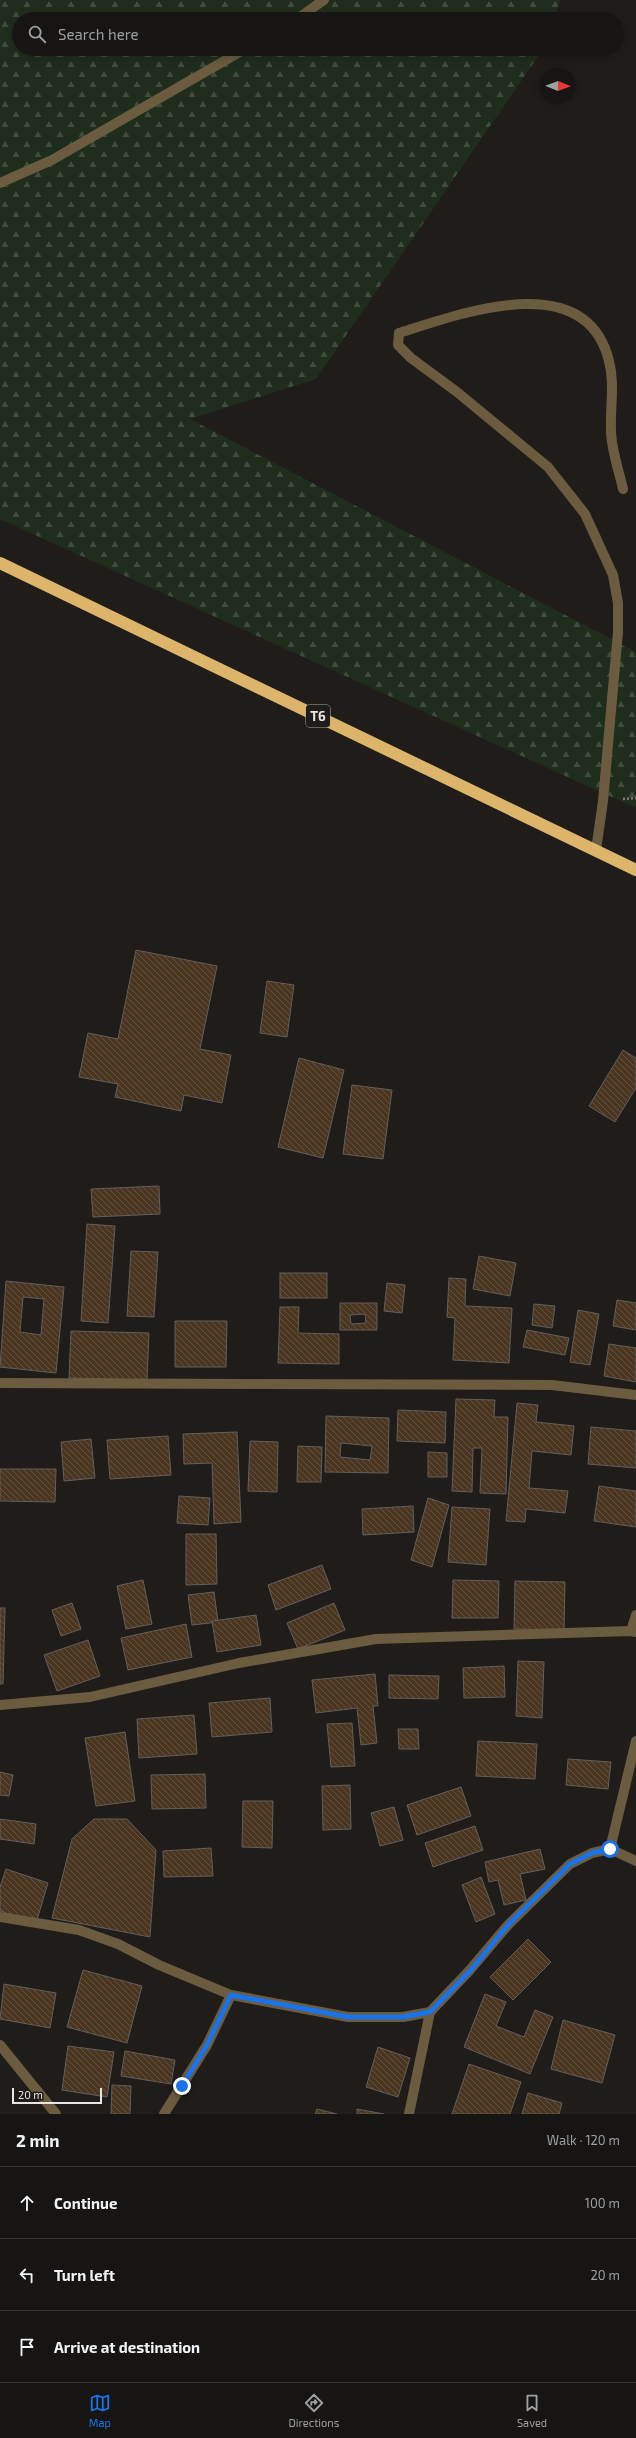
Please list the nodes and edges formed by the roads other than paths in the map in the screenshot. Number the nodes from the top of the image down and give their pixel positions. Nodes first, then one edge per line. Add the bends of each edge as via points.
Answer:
1 (324, 0) edge
2 (307, 12) edge
3 (233, 56) edge
4 (0, 182) edge
5 (623, 489) dead end
6 (0, 563) edge
7 (596, 850) junction
8 (636, 870) edge
9 (0, 1383) edge
10 (636, 1395) edge
11 (636, 1615) edge
12 (633, 1631) edge
13 (0, 1705) edge
14 (636, 1741) edge
15 (610, 1849) junction
16 (636, 1861) edge
17 (0, 1917) edge
18 (231, 1995) junction
19 (430, 2012) junction
20 (0, 2045) edge
21 (56, 2114) edge
22 (164, 2114) edge
23 (409, 2114) edge

1 - 2 street
3 - 4 street via 52,160
5 - 7 street via 610,432 613,396 609,362 603,341 590,322 570,310 545,304 518,304 473,312 399,333 398,345 411,358 457,392 548,467 585,514 614,575 618,603 618,632
6 - 7 highway, T6
7 - 8 highway, T6
9 - 10 street via 552,1385
11 - 12 street
12 - 13 street via 376,1640 239,1663 90,1697
14 - 15 street
15 - 16 street
15 - 19 street via 592,1853 570,1864 508,1925 470,1971
17 - 18 street via 80,1930 118,1944 159,1965
18 - 19 street via 348,2017 403,2017
18 - 22 street via 207,2045
19 - 23 street
20 - 21 street

